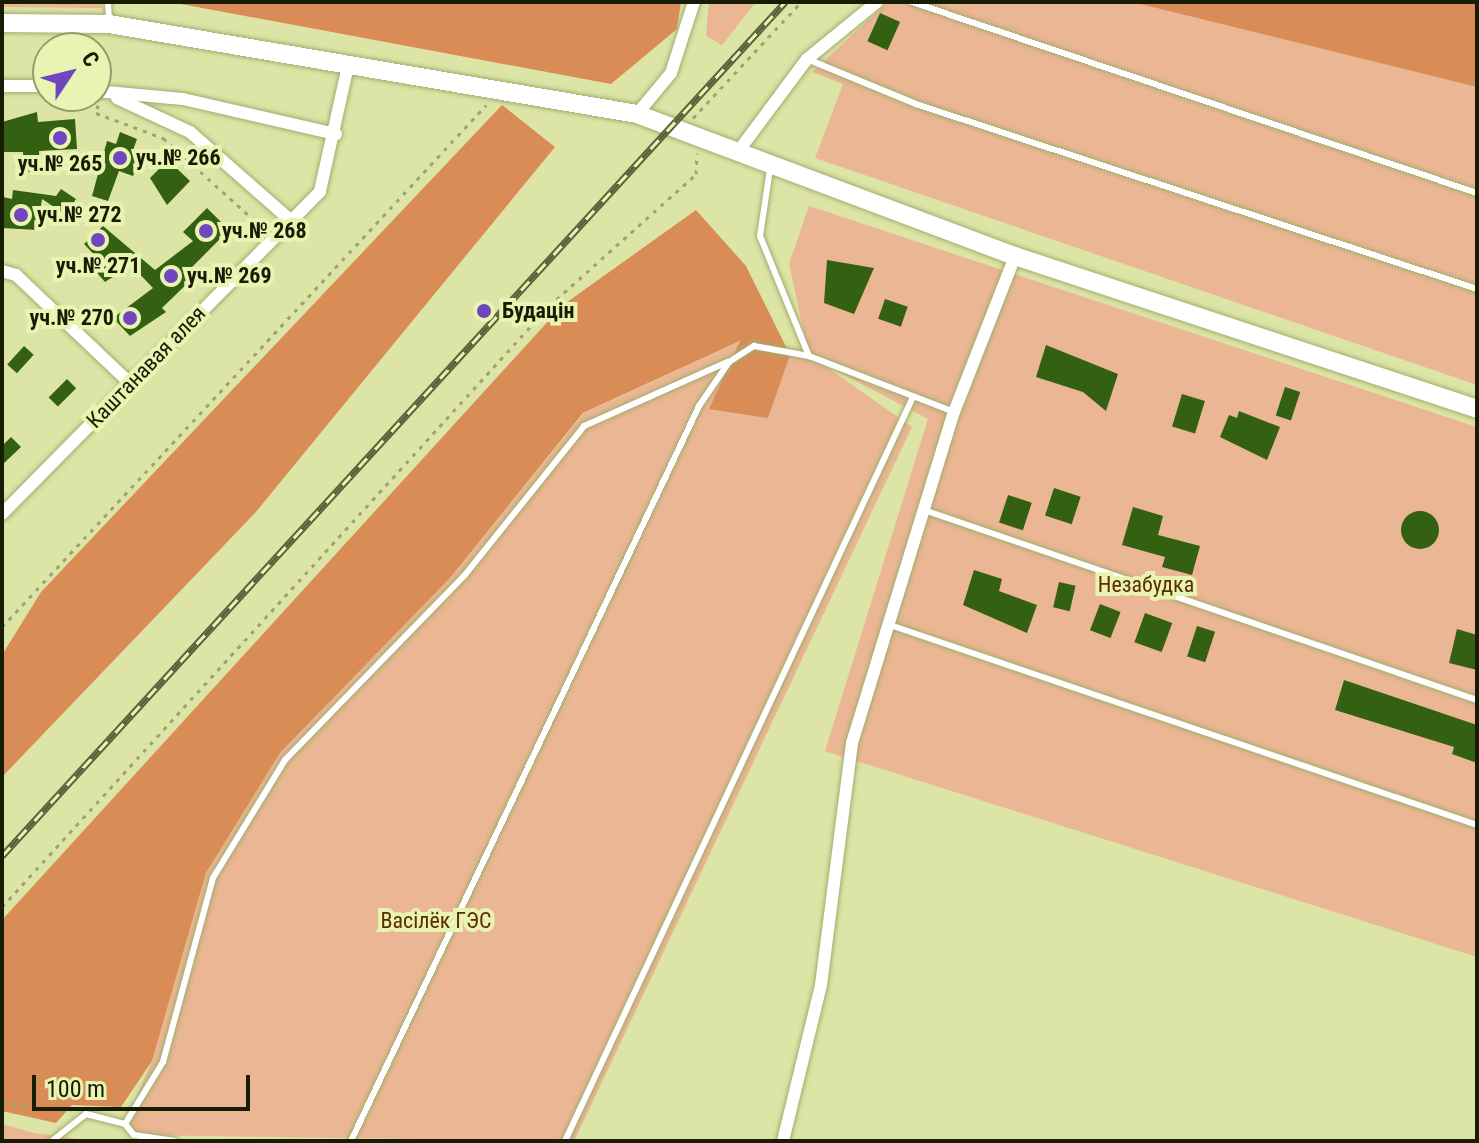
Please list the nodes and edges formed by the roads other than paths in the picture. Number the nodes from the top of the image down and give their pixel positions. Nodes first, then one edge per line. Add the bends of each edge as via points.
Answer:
1 (108, 2) edge
2 (694, 2) edge
3 (877, 2) edge
4 (912, 2) edge
5 (2, 23) edge
6 (109, 24) junction
7 (807, 59) junction
8 (348, 66) junction
9 (2, 86) edge
10 (32, 86) edge
11 (112, 95) edge
12 (112, 100) edge
13 (637, 114) junction
14 (336, 134) junction
15 (737, 153) junction
16 (771, 165) junction
17 (1477, 193) edge
18 (289, 219) junction
19 (1015, 256) junction
20 (2, 271) edge
21 (1477, 289) edge
22 (809, 356) junction
23 (729, 362) junction
24 (130, 383) junction
25 (913, 397) junction
26 (1477, 409) edge
27 (954, 412) junction
28 (5, 507) edge
29 (924, 510) junction
30 (890, 625) junction
31 (1477, 700) edge
32 (1477, 825) edge
33 (125, 1124) junction
34 (52, 1141) edge
35 (175, 1141) edge
36 (351, 1141) edge
37 (565, 1141) edge
38 (783, 1141) edge

1 - 6 lane
2 - 13 street via 671,73
3 - 7 street
4 - 17 lane
5 - 6 street
6 - 8 street
7 - 15 street
7 - 21 lane via 916,104
8 - 13 street
8 - 14 street, Каштанавая алея
9 - 10 street
11 - 14 street via 183,99
12 - 18 street via 190,132
13 - 15 street
14 - 18 street, Каштанавая алея via 325,184
15 - 16 street
16 - 19 street
16 - 22 lane via 760,236
18 - 24 street, Каштанавая алея
19 - 26 street
19 - 27 street
20 - 24 street via 16,275
22 - 23 lane via 754,346
22 - 25 lane
23 - 33 lane via 584,426 464,576 285,760 213,878 163,1062
23 - 36 lane via 699,406
24 - 28 street, Каштанавая алея
25 - 27 lane
25 - 37 lane
27 - 29 street
29 - 30 street
29 - 31 lane
30 - 32 lane
30 - 38 street via 852,743 821,985
33 - 34 lane via 86,1114
33 - 35 lane via 134,1135

